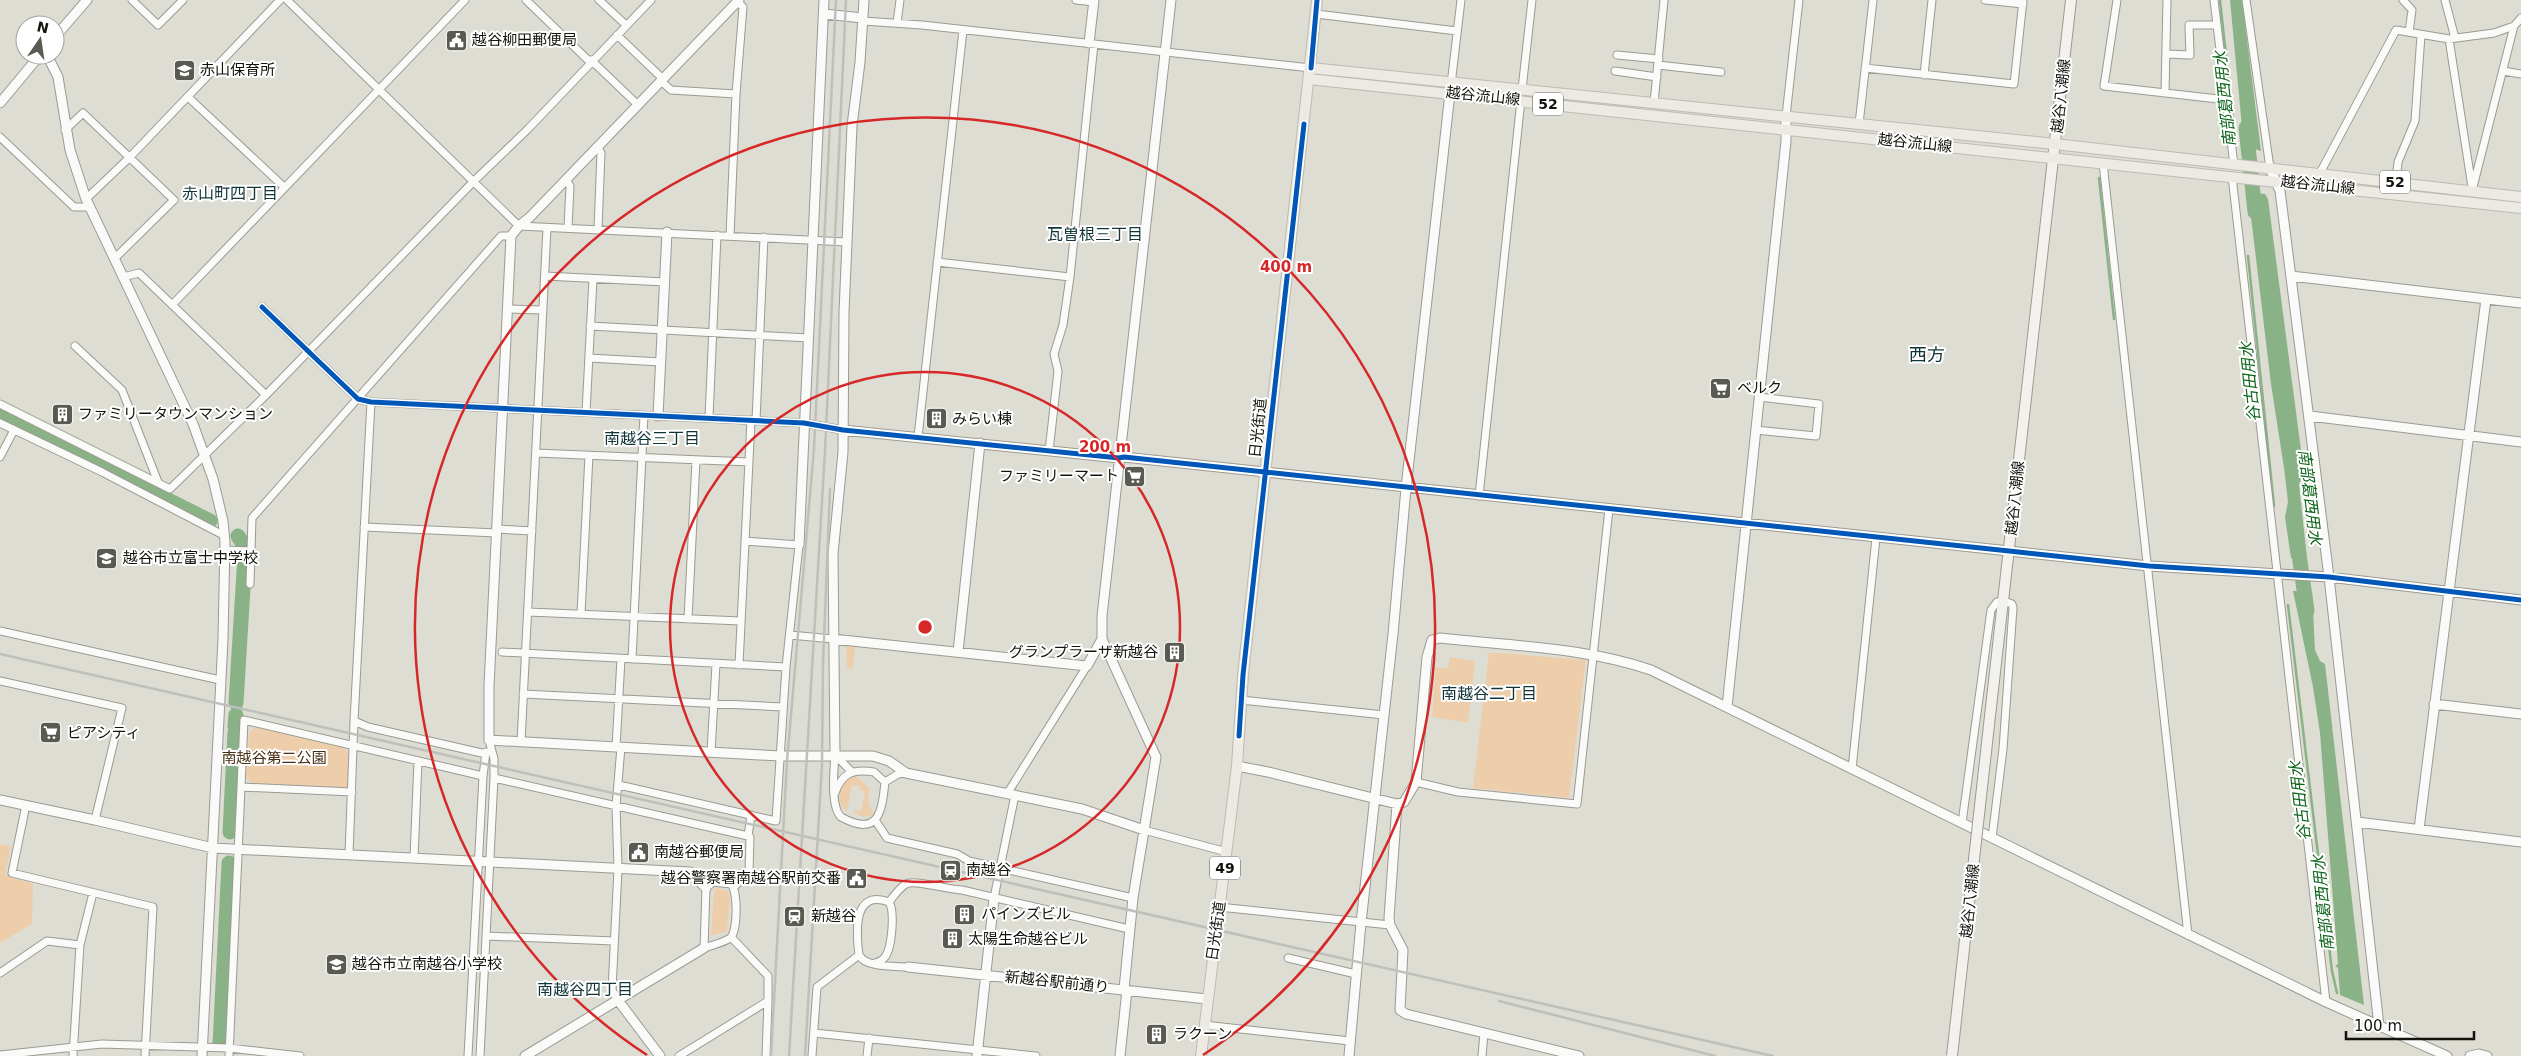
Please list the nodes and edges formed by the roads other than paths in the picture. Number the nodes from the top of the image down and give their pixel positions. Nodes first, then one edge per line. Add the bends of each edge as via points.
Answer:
1 (87, 0) edge
2 (132, 0) edge
3 (183, 0) edge
4 (280, 0) edge
5 (287, 0) edge
6 (465, 0) edge
7 (526, 0) edge
8 (599, 0) edge
9 (651, 0) edge
10 (824, 0) edge
11 (864, 0) edge
12 (900, 0) edge
13 (1076, 0) edge
14 (1171, 0) edge
15 (1317, 0) edge
16 (1461, 0) edge
17 (1532, 0) edge
18 (1664, 0) edge
19 (1799, 0) edge
20 (1873, 0) edge
21 (1932, 0) edge
22 (1985, 0) edge
23 (2071, 0) edge
24 (2117, 0) edge
25 (2167, 0) edge
26 (2214, 0) edge
27 (2246, 0) edge
28 (2403, 0) edge
29 (2445, 0) edge
30 (739, 1) edge
31 (1094, 1) edge
32 (2023, 2) edge
33 (824, 14) junction
34 (1316, 14) junction
35 (2521, 18) edge
36 (863, 19) junction
37 (897, 23) junction
38 (65, 25) edge
39 (626, 25) junction
40 (2217, 25) junction
41 (2514, 26) junction
42 (963, 30) junction
43 (1457, 31) junction
44 (2409, 32) junction
45 (617, 35) junction
46 (2421, 35) junction
47 (2452, 39) junction
48 (1092, 43) junction
49 (1165, 52) junction
50 (2166, 54) junction
51 (1617, 55) dead end
52 (590, 61) junction
53 (1658, 62) junction
54 (32, 65) edge
55 (52, 65) edge
56 (1311, 68) junction
57 (1865, 68) junction
58 (1615, 71) dead end
59 (2503, 71) junction
60 (1721, 72) dead end
61 (2521, 74) edge
62 (1924, 75) junction
63 (1657, 77) junction
64 (1310, 79) junction
65 (662, 80) junction
66 (1452, 82) junction
67 (1522, 89) junction
68 (378, 90) junction
69 (1450, 93) junction
70 (2165, 93) junction
71 (736, 94) junction
72 (188, 97) junction
73 (1521, 100) junction
74 (2227, 100) junction
75 (0, 103) edge
76 (1654, 103) junction
77 (638, 105) junction
78 (1786, 116) junction
79 (1859, 124) junction
80 (1786, 128) junction
81 (65, 130) junction
82 (0, 137) edge
83 (2055, 144) junction
84 (597, 146) junction
85 (130, 157) junction
86 (2054, 158) junction
87 (2103, 163) junction
88 (2234, 165) junction
89 (2270, 168) junction
90 (2320, 174) junction
91 (2233, 176) junction
92 (566, 180) junction
93 (474, 181) junction
94 (2277, 181) junction
95 (2396, 182) junction
96 (284, 187) junction
97 (2472, 191) junction
98 (2521, 197) edge
99 (88, 203) junction
100 (2521, 208) edge
101 (519, 226) junction
102 (547, 228) junction
103 (568, 228) junction
104 (598, 229) junction
105 (667, 232) junction
106 (717, 235) junction
107 (511, 236) junction
108 (730, 236) junction
109 (764, 237) junction
110 (813, 240) junction
111 (847, 242) junction
112 (114, 259) junction
113 (937, 262) junction
114 (545, 276) junction
115 (1070, 276) junction
116 (2291, 276) junction
117 (123, 277) junction
118 (593, 279) junction
119 (665, 282) junction
120 (2486, 299) junction
121 (2521, 303) edge
122 (172, 305) junction
123 (262, 307) dead end
124 (508, 309) junction
125 (543, 310) junction
126 (590, 326) junction
127 (662, 330) junction
128 (713, 332) junction
129 (760, 335) junction
130 (809, 338) junction
131 (75, 346) dead end
132 (308, 353) junction
133 (589, 358) junction
134 (661, 362) junction
135 (266, 395) junction
136 (1759, 397) junction
137 (358, 399) junction
138 (371, 402) junction
139 (0, 404) edge
140 (503, 408) junction
141 (538, 410) junction
142 (586, 412) junction
143 (644, 416) junction
144 (658, 416) junction
145 (2310, 416) junction
146 (709, 418) junction
147 (753, 420) junction
148 (0, 423) edge
149 (804, 423) junction
150 (14, 430) junction
151 (844, 430) junction
152 (1756, 430) junction
153 (2470, 436) junction
154 (918, 437) junction
155 (2521, 442) edge
156 (980, 443) junction
157 (1049, 451) junction
158 (536, 452) junction
159 (205, 455) junction
160 (589, 455) junction
161 (0, 457) edge
162 (642, 457) junction
163 (1119, 458) junction
164 (696, 460) junction
165 (749, 462) junction
166 (1266, 472) junction
167 (158, 482) junction
168 (1406, 488) junction
169 (1479, 496) junction
170 (1609, 509) junction
171 (1746, 524) junction
172 (364, 527) junction
173 (497, 531) junction
174 (532, 531) junction
175 (225, 535) junction
176 (1876, 538) junction
177 (745, 541) junction
178 (799, 545) junction
179 (225, 550) junction
180 (251, 551) junction
181 (2009, 551) junction
182 (2149, 566) junction
183 (2279, 574) junction
184 (2329, 577) junction
185 (250, 584) dead end
186 (2448, 591) junction
187 (2521, 600) edge
188 (2004, 601) junction
189 (528, 612) junction
190 (581, 614) junction
191 (635, 616) junction
192 (688, 619) junction
193 (741, 621) junction
194 (0, 630) edge
195 (790, 635) junction
196 (833, 639) junction
197 (1102, 639) junction
198 (502, 652) dead end
199 (958, 652) junction
200 (526, 654) junction
201 (1593, 654) junction
202 (621, 658) junction
203 (632, 659) junction
204 (716, 664) junction
205 (739, 665) junction
206 (1087, 666) junction
207 (786, 667) junction
208 (220, 680) junction
209 (0, 681) edge
210 (523, 694) junction
211 (619, 699) junction
212 (1241, 700) junction
213 (714, 703) junction
214 (2434, 704) junction
215 (784, 707) junction
216 (1727, 707) junction
217 (2521, 714) edge
218 (1384, 715) junction
219 (354, 721) junction
220 (489, 740) junction
221 (521, 742) junction
222 (354, 746) junction
223 (618, 747) junction
224 (711, 752) junction
225 (486, 754) junction
226 (835, 754) junction
227 (780, 756) junction
228 (418, 761) junction
229 (1237, 766) junction
230 (1852, 769) junction
231 (851, 771) junction
232 (906, 773) junction
233 (483, 776) junction
234 (494, 778) junction
235 (886, 782) junction
236 (1416, 782) junction
237 (619, 785) junction
238 (241, 787) junction
239 (352, 792) junction
240 (835, 792) junction
241 (1011, 794) junction
242 (1374, 798) junction
243 (0, 800) edge
244 (1397, 804) junction
245 (26, 805) junction
246 (616, 806) junction
247 (751, 815) junction
248 (95, 820) junction
249 (875, 820) junction
250 (2357, 822) junction
251 (1962, 823) junction
252 (2420, 829) junction
253 (1144, 830) junction
254 (748, 836) junction
255 (1992, 838) junction
256 (2521, 842) edge
257 (213, 848) junction
258 (239, 850) junction
259 (1227, 852) junction
260 (349, 855) junction
261 (414, 858) junction
262 (478, 862) junction
263 (490, 862) junction
264 (1000, 868) junction
265 (618, 869) junction
266 (734, 887) junction
267 (706, 888) junction
268 (93, 894) junction
269 (994, 898) junction
270 (1133, 898) junction
271 (889, 902) junction
272 (1219, 907) junction
273 (1361, 923) junction
274 (1390, 925) junction
275 (1129, 929) junction
276 (2188, 935) junction
277 (486, 936) junction
278 (731, 937) junction
279 (614, 941) junction
280 (80, 945) junction
281 (704, 948) junction
282 (889, 949) junction
283 (858, 955) junction
284 (1288, 958) dead end
285 (875, 964) junction
286 (908, 967) junction
287 (0, 973) edge
288 (1356, 974) junction
289 (986, 975) junction
290 (1125, 989) junction
291 (617, 999) junction
292 (1207, 999) junction
293 (768, 1001) junction
294 (2328, 1004) junction
295 (1204, 1026) junction
296 (2378, 1026) junction
297 (814, 1033) junction
298 (1484, 1033) junction
299 (868, 1038) junction
300 (1350, 1041) junction
301 (146, 1046) junction
302 (72, 1048) junction
303 (203, 1052) edge
304 (229, 1052) edge
305 (978, 1053) edge
306 (0, 1055) edge
307 (73, 1056) edge
308 (145, 1056) edge
309 (300, 1056) edge
310 (468, 1056) edge
311 (480, 1056) edge
312 (525, 1056) edge
313 (660, 1056) edge
314 (680, 1056) edge
315 (766, 1056) edge
316 (812, 1056) edge
317 (867, 1056) edge
318 (1036, 1056) edge
319 (1120, 1056) edge
320 (1201, 1056) edge
321 (1349, 1056) edge
322 (1482, 1056) edge
323 (1579, 1056) edge
324 (1952, 1056) edge
325 (2447, 1056) edge
326 (2470, 1056) edge
327 (2487, 1056) edge

1 - 38 street
2 - 3 street via 158,25
4 - 72 street
5 - 68 street
6 - 68 street
7 - 52 street
8 - 39 street
9 - 39 street
10 - 33 street
11 - 36 street
12 - 37 street
13 - 31 street
14 - 49 street
15 - 34 main road, 日光街道 / 49
16 - 43 street
17 - 67 street
18 - 53 street
19 - 78 street
20 - 57 street
21 - 62 street
22 - 32 street
23 - 83 main road, 越谷八潮線
24 - 70 street via 2104,86
25 - 50 street
26 - 40 street
27 - 89 street
28 - 44 street via 2412,10
29 - 47 street
30 - 65 street
30 - 71 street via 743,6
31 - 48 street
32 - 62 street via 2014,84
33 - 36 street
33 - 110 street
34 - 43 street
34 - 56 main road, 日光街道 / 49
35 - 41 street
36 - 37 street
36 - 111 street via 852,126
37 - 42 street
39 - 45 street
40 - 50 street via 2189,25 2190,55
40 - 74 street
41 - 47 street via 2494,33
41 - 59 street
42 - 48 street
42 - 113 street
43 - 66 street
44 - 46 street
44 - 90 street via 2396,30
45 - 52 street
45 - 65 street
46 - 47 street
46 - 95 street via 2416,121 2398,162
47 - 97 street
48 - 49 street
48 - 115 street
49 - 56 street
49 - 163 street
50 - 70 street
51 - 53 street
52 - 77 street
52 - 93 street via 528,129
53 - 60 street
53 - 63 street
54 - 75 street
55 - 81 street via 58,77
56 - 64 main road, 日光街道 / 49
56 - 66 main road, 越谷流山線 / 52
57 - 62 street
57 - 79 street
58 - 63 street
59 - 61 street
59 - 97 street
63 - 76 street
64 - 69 main road, 越谷流山線 / 52
64 - 166 main road, 日光街道 / 49
65 - 71 street via 671,90
65 - 77 street
66 - 67 main road, 越谷流山線 / 52
66 - 69 street
67 - 76 main road, 越谷流山線 / 52
68 - 93 street
68 - 96 street
69 - 73 main road, 越谷流山線 / 52
69 - 168 street
70 - 74 street
71 - 108 street
72 - 85 street
72 - 96 street
73 - 80 main road, 越谷流山線 / 52
73 - 169 street
74 - 88 street
76 - 78 main road, 越谷流山線 / 52
77 - 84 street
78 - 79 main road, 越谷流山線 / 52
78 - 80 street
79 - 83 main road, 越谷流山線 / 52
80 - 86 main road, 越谷流山線 / 52
80 - 136 street
81 - 85 street via 83,113
81 - 99 street via 73,165
82 - 99 street via 74,207
83 - 86 main road, 越谷八潮線
83 - 88 main road, 越谷流山線 / 52
84 - 92 street
84 - 104 street via 601,153
85 - 99 street
85 - 112 street via 174,200
86 - 87 main road, 越谷流山線 / 52
86 - 181 main road, 越谷八潮線
87 - 91 main road, 越谷流山線 / 52
87 - 182 street
88 - 89 main road, 越谷流山線 / 52
89 - 90 main road, 越谷流山線 / 52
89 - 94 street
90 - 95 main road, 越谷流山線 / 52
91 - 94 main road, 越谷流山線 / 52
91 - 183 street
92 - 101 street
92 - 103 street via 570,186
93 - 101 street
93 - 132 street
94 - 100 main road, 越谷流山線 / 52
94 - 116 street
95 - 97 main road, 越谷流山線 / 52
96 - 122 street
97 - 98 main road, 越谷流山線 / 52
99 - 112 street
101 - 102 street
101 - 107 street
102 - 103 street
102 - 114 street
103 - 104 street
104 - 105 street
105 - 106 street
105 - 119 street
106 - 108 street
106 - 128 street
107 - 124 street
107 - 137 street via 500,236
108 - 109 street
109 - 110 street
109 - 129 street
110 - 111 street
110 - 130 street
111 - 151 street
112 - 117 street
113 - 115 street
113 - 154 street
114 - 118 street
114 - 125 street
115 - 157 street via 1063,325 1054,354 1058,371
116 - 120 street
116 - 145 street
117 - 122 street via 139,273
117 - 159 street
118 - 119 street
118 - 126 street
119 - 127 street
120 - 121 street
120 - 153 street
122 - 135 street
123 - 132 street
124 - 125 street
124 - 140 street
125 - 141 street
126 - 127 street
126 - 133 street
127 - 128 street
127 - 134 street
128 - 129 street
128 - 146 street
129 - 130 street
129 - 147 street
130 - 149 street
131 - 167 street via 122,390
132 - 135 street
132 - 137 street
133 - 134 street
133 - 142 street
134 - 144 street
135 - 159 street
136 - 152 street
136 - 152 street via 1819,404 1816,436
137 - 138 street
137 - 180 street via 252,518
138 - 140 street
138 - 172 street
139 - 167 street
140 - 141 street
140 - 173 street
141 - 142 street
141 - 158 street
142 - 143 street
143 - 144 street
143 - 162 street
144 - 146 street
145 - 153 street
145 - 184 street
146 - 147 street
147 - 149 street
147 - 165 street
148 - 150 street
149 - 151 street
149 - 178 street
150 - 161 street
150 - 175 street
151 - 154 street
151 - 196 street via 833,554
152 - 171 street
153 - 155 street
153 - 186 street
154 - 156 street
156 - 157 street
156 - 199 street
157 - 163 street
158 - 160 street
158 - 174 street
159 - 167 street via 170,489
159 - 175 street
160 - 162 street
160 - 190 street
162 - 164 street
162 - 191 street
163 - 166 street
163 - 197 street
164 - 165 street
164 - 192 street
165 - 177 street
166 - 168 street
166 - 212 main road, 日光街道 / 49
168 - 169 street
168 - 218 street
169 - 170 street
170 - 171 street
170 - 201 street
171 - 176 street
171 - 216 street
172 - 173 street
172 - 219 street
173 - 174 street
173 - 220 street
174 - 189 street
175 - 179 street
176 - 181 street
176 - 230 street
177 - 178 street
177 - 193 street
178 - 195 street
179 - 180 street
179 - 208 street
180 - 185 street
181 - 182 street
181 - 188 main road, 越谷八潮線
182 - 183 street
182 - 276 street
183 - 184 street
183 - 294 street
184 - 186 street
184 - 250 street
186 - 187 street
186 - 214 street
188 - 251 street via 1996,602 1991,610
188 - 255 street via 2014,608
188 - 324 main road, 越谷八潮線, bridge
189 - 190 street
189 - 200 street
190 - 191 street
191 - 192 street
191 - 203 street
192 - 193 street
193 - 205 street
194 - 208 street
195 - 196 street
195 - 207 street
196 - 199 street
196 - 226 street
197 - 206 street
197 - 253 street via 1156,757
198 - 200 street
199 - 206 street
200 - 202 street
200 - 210 street
201 - 216 street via 1651,670
201 - 236 street via 1440,638 1432,640 1427,657
201 - 236 street via 1577,804 1458,792
202 - 203 street
202 - 211 street
203 - 204 street
204 - 205 street
204 - 213 street
205 - 207 street
206 - 241 street
207 - 215 street
208 - 257 street
209 - 248 street via 122,708
210 - 211 street
210 - 221 street
211 - 213 street
211 - 223 street
212 - 218 street
212 - 229 main road, 日光街道 / 49
213 - 215 street
213 - 224 street
214 - 217 street
214 - 252 street
215 - 227 street
216 - 230 street
218 - 242 street
219 - 222 street
219 - 225 street
220 - 221 street
220 - 225 street
220 - 234 street
221 - 223 street
222 - 228 street
222 - 238 street via 244,720
222 - 239 street
223 - 224 street
223 - 237 street
224 - 227 street
225 - 233 street
226 - 227 street
226 - 231 street
226 - 232 street via 878,757
226 - 240 street
227 - 247 street via 776,821
228 - 233 street
228 - 261 street
229 - 242 street
229 - 259 main road, 日光街道 / 49
230 - 251 street
231 - 235 street via 874,772
231 - 240 street via 840,780
232 - 235 street
232 - 241 street
233 - 262 street
234 - 246 street
234 - 263 street
235 - 249 street via 883,809
236 - 244 street via 1404,802
237 - 246 street
237 - 247 street
238 - 239 street
238 - 258 street
239 - 260 street
240 - 249 street via 836,812 841,817 864,824
241 - 253 street via 1082,809
241 - 264 street
242 - 244 street
242 - 273 street
243 - 245 street
244 - 274 street
245 - 248 street
245 - 268 street via 12,873
246 - 254 street
246 - 265 street
247 - 254 street
248 - 257 street
249 - 264 street via 888,838
250 - 252 street
250 - 296 street
251 - 255 street
252 - 256 street
253 - 259 street
253 - 270 street
254 - 266 street via 749,872
255 - 276 street
257 - 258 street
257 - 303 street
258 - 260 street
258 - 304 street
259 - 272 main road, 日光街道 / 49
260 - 261 street
261 - 262 street
262 - 263 street
262 - 310 street
263 - 265 street
263 - 277 street
264 - 269 street
264 - 270 street
265 - 267 street via 690,872
265 - 279 street
266 - 267 street via 727,882 713,882
266 - 278 street via 734,931
267 - 281 street
268 - 280 street
268 - 301 street via 152,907
269 - 271 street via 911,882
269 - 275 street
269 - 289 street
270 - 275 street
271 - 282 street via 893,913
271 - 283 street via 872,900 861,907
272 - 273 street
272 - 292 main road, 日光街道 / 49
273 - 274 street
273 - 288 street
274 - 298 street via 1403,950 1400,1010
275 - 290 street
276 - 294 street
277 - 279 street
277 - 311 street
278 - 281 street
278 - 293 street via 768,976
279 - 291 street via 612,990
280 - 287 street via 47,941
280 - 302 street
281 - 291 street
282 - 285 street via 883,960
282 - 286 street via 895,961
283 - 285 street
283 - 297 street via 817,987
284 - 288 street
285 - 286 street
286 - 289 street, 新越谷駅前通り
288 - 300 street
289 - 290 street, 新越谷駅前通り
289 - 305 street
290 - 292 street, 新越谷駅前通り
290 - 319 street
291 - 312 street
291 - 313 street
292 - 295 main road, 日光街道 / 49
293 - 314 street
293 - 315 street
294 - 296 street
295 - 300 street
295 - 320 main road, 日光街道 / 49
296 - 325 street
297 - 299 street
297 - 316 street
298 - 322 street
298 - 323 street
299 - 305 street
299 - 317 street
300 - 321 street
301 - 302 street via 102,1044
301 - 303 street
301 - 308 street
302 - 306 street
302 - 307 street
303 - 304 street
304 - 309 street
305 - 318 street
326 - 327 street

